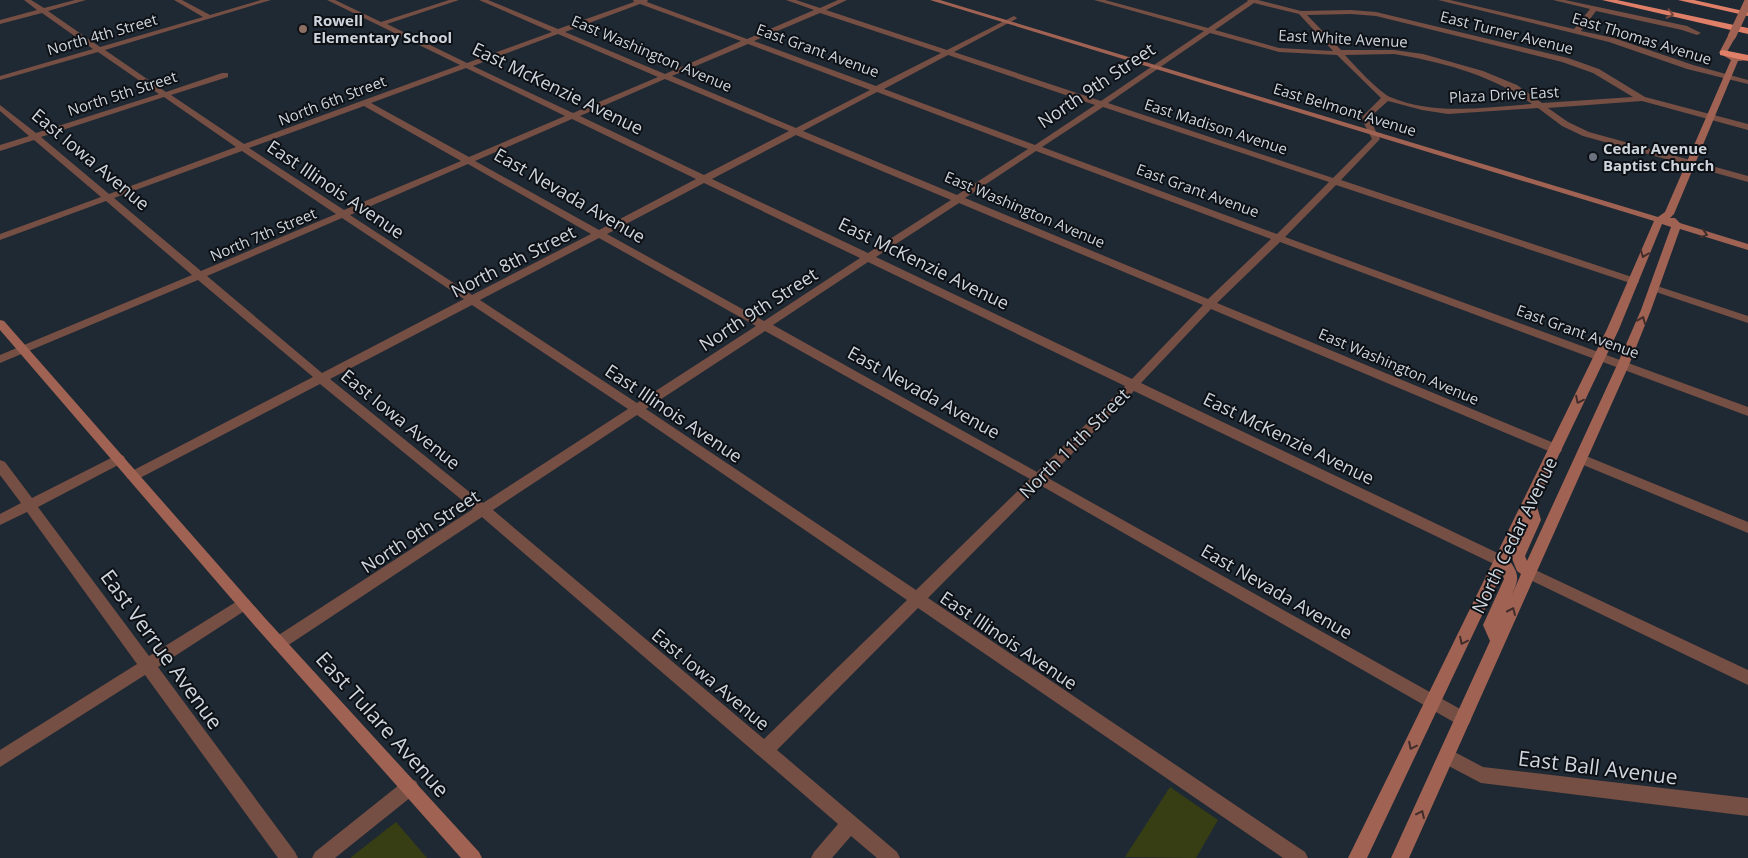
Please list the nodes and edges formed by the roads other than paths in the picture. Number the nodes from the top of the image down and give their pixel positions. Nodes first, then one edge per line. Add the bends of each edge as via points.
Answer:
1 (27, 0) edge
2 (83, 0) edge
3 (177, 0) edge
4 (268, 0) edge
5 (330, 0) edge
6 (456, 0) edge
7 (482, 0) edge
8 (789, 0) edge
9 (844, 0) edge
10 (933, 0) edge
11 (953, 0) edge
12 (1097, 0) edge
13 (1252, 0) edge
14 (1440, 0) edge
15 (1556, 0) edge
16 (1606, 0) edge
17 (1682, 0) edge
18 (641, 1) edge
19 (1744, 3) edge
20 (1594, 8) junction
21 (820, 10) junction
22 (43, 11) junction
23 (1301, 13) junction
24 (1748, 14) edge
25 (209, 17) junction
26 (1010, 20) junction
27 (0, 22) edge
28 (381, 24) junction
29 (1208, 31) junction
30 (1748, 31) edge
31 (558, 32) junction
32 (1576, 32) junction
33 (1697, 33) dead end
34 (747, 41) junction
35 (98, 49) junction
36 (1725, 50) junction
37 (1339, 52) junction
38 (1748, 52) edge
39 (948, 53) junction
40 (1748, 58) edge
41 (1735, 59) junction
42 (1158, 64) junction
43 (466, 65) junction
44 (225, 75) dead end
45 (664, 76) junction
46 (1728, 77) junction
47 (0, 78) edge
48 (1748, 82) edge
49 (878, 89) junction
50 (164, 95) junction
51 (1386, 98) junction
52 (1642, 100) junction
53 (364, 103) junction
54 (1100, 103) junction
55 (1540, 106) junction
56 (0, 107) edge
57 (572, 116) junction
58 (1712, 118) junction
59 (1367, 123) junction
60 (1748, 127) edge
61 (796, 131) junction
62 (1373, 133) junction
63 (34, 136) junction
64 (1035, 147) junction
65 (0, 148) edge
66 (242, 148) junction
67 (469, 161) junction
68 (1691, 164) junction
69 (705, 179) junction
70 (1748, 179) edge
71 (1334, 181) junction
72 (108, 198) junction
73 (958, 199) junction
74 (1669, 214) junction
75 (342, 215) junction
76 (1658, 220) junction
77 (1676, 225) junction
78 (599, 235) junction
79 (0, 237) edge
80 (1279, 237) junction
81 (1748, 238) edge
82 (1748, 247) edge
83 (868, 258) junction
84 (199, 276) junction
85 (1634, 281) junction
86 (1654, 288) junction
87 (472, 300) junction
88 (1210, 304) junction
89 (1748, 320) edge
90 (2, 325) edge
91 (764, 326) junction
92 (23, 349) junction
93 (1600, 356) junction
94 (0, 359) edge
95 (1623, 365) junction
96 (321, 378) junction
97 (1133, 385) junction
98 (637, 409) junction
99 (1748, 412) edge
100 (1556, 449) junction
101 (119, 459) junction
102 (1581, 459) junction
103 (0, 465) edge
104 (133, 476) junction
105 (1038, 478) junction
106 (1529, 502) junction
107 (30, 505) junction
108 (483, 510) junction
109 (0, 520) edge
110 (1748, 528) edge
111 (1501, 561) junction
112 (1529, 573) junction
113 (917, 598) junction
114 (244, 604) junction
115 (1498, 642) junction
116 (280, 643) junction
117 (147, 665) junction
118 (1748, 678) edge
119 (1433, 702) junction
120 (1463, 719) junction
121 (765, 750) junction
122 (1447, 756) junction
123 (0, 759) edge
124 (410, 787) junction
125 (1748, 807) edge
126 (850, 823) junction
127 (289, 858) edge
128 (321, 858) edge
129 (473, 858) edge
130 (820, 858) edge
131 (891, 858) edge
132 (1299, 858) edge
133 (1357, 858) edge
134 (1400, 858) edge

1 - 22 street, East Illinois Avenue
2 - 22 street
3 - 25 street
4 - 25 street, North 4th Street
5 - 28 street, East McKenzie Avenue
6 - 28 street
7 - 31 street, East Washington Avenue
8 - 21 street, East Madison Avenue
9 - 21 street, North 7th Street
10 - 26 main road, East Belmont Avenue
11 - 26 main road, East Belmont Avenue
12 - 29 street, East White Avenue
13 - 23 street, East Turner Avenue
13 - 29 street, North 9th Street
14 - 32 street, East Thomas Avenue
15 - 20 street
16 -> 30 highway
17 - 24 highway
18 - 31 street, North 6th Street
18 - 34 street, East Grant Avenue
19 - 36 main road, bridge
20 - 32 street
20 - 33 street
21 - 34 street, North 7th Street
21 - 39 street, East Madison Avenue
22 - 27 street
22 - 35 street, East Illinois Avenue
23 - 37 street
23 - 52 street, East Turner Avenue via 1376,14 1566,60 1596,71
25 - 35 street, North 4th Street
26 - 39 street, North 8th Street
26 - 42 main road, East Belmont Avenue
28 - 43 street, East McKenzie Avenue
29 - 37 street, East White Avenue via 1289,52
29 - 42 street, North 9th Street
31 - 43 street, North 6th Street
31 - 45 street, East Washington Avenue
32 - 46 street, East Thomas Avenue
34 - 45 street, North 7th Street
34 - 49 street, East Grant Avenue
35 - 47 street, North 4th Street
35 - 50 street, East Illinois Avenue
36 - 38 highway
36 - 40 highway
36 - 41 main road
37 - 51 street
37 - 55 street, East White Avenue via 1406,54 1480,72 1510,85
39 - 49 street, North 8th Street
39 - 54 street, East Madison Avenue
40 - 41 main road
41 - 46 main road
42 - 54 street, North 9th Street
42 - 59 main road, East Belmont Avenue
42 - 62 main road, East Belmont Avenue
43 - 53 street, North 6th Street
43 - 57 street, East McKenzie Avenue
44 - 50 street, North 5th Street
45 - 57 street, North 7th Street
45 - 61 street, East Washington Avenue
46 - 48 street, East Thomas Avenue
46 - 58 main road
49 - 61 street, North 8th Street
49 - 64 street, East Grant Avenue
50 - 63 street, North 5th Street
50 - 66 street, East Illinois Avenue
51 - 55 street, Plaza Drive East via 1448,112
51 - 59 street via 1365,118
52 - 55 street, Plaza Drive East
52 - 58 street, East Turner Avenue
53 - 66 street, North 6th Street
53 - 67 street, East Nevada Avenue
54 - 64 street, North 9th Street
54 - 71 street, East Madison Avenue
55 - 68 street, East White Avenue via 1586,134
56 - 63 street, East Iowa Avenue
57 - 67 street, North 7th Street
57 - 69 street, East McKenzie Avenue
58 - 60 street, East Turner Avenue
58 - 68 main road
59 - 62 street
59 - 74 main road, East Belmont Avenue
61 - 69 street, North 8th Street
61 - 73 street, East Washington Avenue
62 - 71 street, North 11th Street via 1376,139
62 - 76 main road, East Belmont Avenue
63 - 65 street, North 5th Street
63 - 72 street, East Iowa Avenue
64 - 73 street, North 9th Street
64 - 80 street, East Grant Avenue
66 - 72 street, North 6th Street
66 - 75 street, East Illinois Avenue
67 - 75 street, North 7th Street
67 - 78 street, East Nevada Avenue
68 - 70 street, East White Avenue
68 - 74 main road
69 - 78 street, North 8th Street
69 - 83 street, East McKenzie Avenue
71 - 80 street, North 11th Street
71 - 85 street, East Madison Avenue
72 - 79 street, North 6th Street
72 - 84 street, East Iowa Avenue
73 - 83 street, North 9th Street
73 - 88 street, East Washington Avenue
74 - 76 main road
74 - 77 main road
74 - 81 main road, East Belmont Avenue
75 - 84 street, North 7th Street
75 - 87 street, East Illinois Avenue
76 - 77 main road, East Belmont Avenue
76 -> 85 main road, North Cedar Avenue
77 -> 82 main road, East Belmont Avenue
77 - 86 main road, North Cedar Avenue
78 - 87 street, North 8th Street
78 - 91 street, East Nevada Avenue
80 - 88 street, North 11th Street
80 - 93 street, East Grant Avenue
83 - 91 street, North 9th Street
83 - 97 street, East McKenzie Avenue
84 - 92 street, North 7th Street
84 - 96 street, East Iowa Avenue
85 - 93 main road, North Cedar Avenue
86 - 89 street
95 -> 86 main road, North Cedar Avenue
87 - 96 street, North 8th Street
87 - 98 street, East Illinois Avenue
88 - 97 street, North 11th Street
88 - 100 street, East Washington Avenue
90 - 92 main road, East Tulare Avenue
91 - 98 street, North 9th Street
91 - 105 street, East Nevada Avenue
92 - 94 street, North 7th Street
92 - 101 main road, East Tulare Avenue
93 - 95 street, East Grant Avenue
93 -> 100 main road, North Cedar Avenue
95 - 99 street, East Grant Avenue
95 - 102 main road, North Cedar Avenue
96 - 104 street, North 8th Street
96 - 108 street, East Iowa Avenue
97 - 105 street, North 11th Street
97 - 111 street, East McKenzie Avenue
98 - 108 street, North 9th Street
98 - 113 street, East Illinois Avenue
100 - 106 main road, North Cedar Avenue
101 - 104 main road, East Tulare Avenue
101 - 107 street
102 - 110 street
102 - 112 main road, North Cedar Avenue
103 - 107 street, East Verrue Avenue
104 - 114 main road, East Tulare Avenue
105 - 113 street, North 11th Street
105 - 119 street, East Nevada Avenue
106 - 111 main road, North Cedar Avenue
106 - 112 main road via 1534,520 1518,556 1522,567
107 - 109 street
107 - 117 street, East Verrue Avenue
108 - 116 street, North 9th Street
108 - 121 street, East Iowa Avenue
111 - 115 main road via 1511,579 1491,625
111 -> 119 main road, North Cedar Avenue
115 -> 112 main road, North Cedar Avenue
112 - 118 street
113 - 121 street, North 11th Street
113 - 132 street, East Illinois Avenue
114 - 116 main road, East Tulare Avenue
114 - 117 street
115 - 120 main road, North Cedar Avenue
116 - 124 main road, East Tulare Avenue
117 - 123 street
117 - 127 street, East Verrue Avenue
119 - 120 street, East Nevada Avenue
119 -> 133 main road, North Cedar Avenue
120 - 122 main road, North Cedar Avenue
121 - 126 street, East Iowa Avenue
122 - 125 street, East Ball Avenue via 1481,775
134 -> 122 main road, North Cedar Avenue
124 - 128 street
124 - 129 main road, East Tulare Avenue
126 - 130 street
126 - 131 street, East Iowa Avenue

